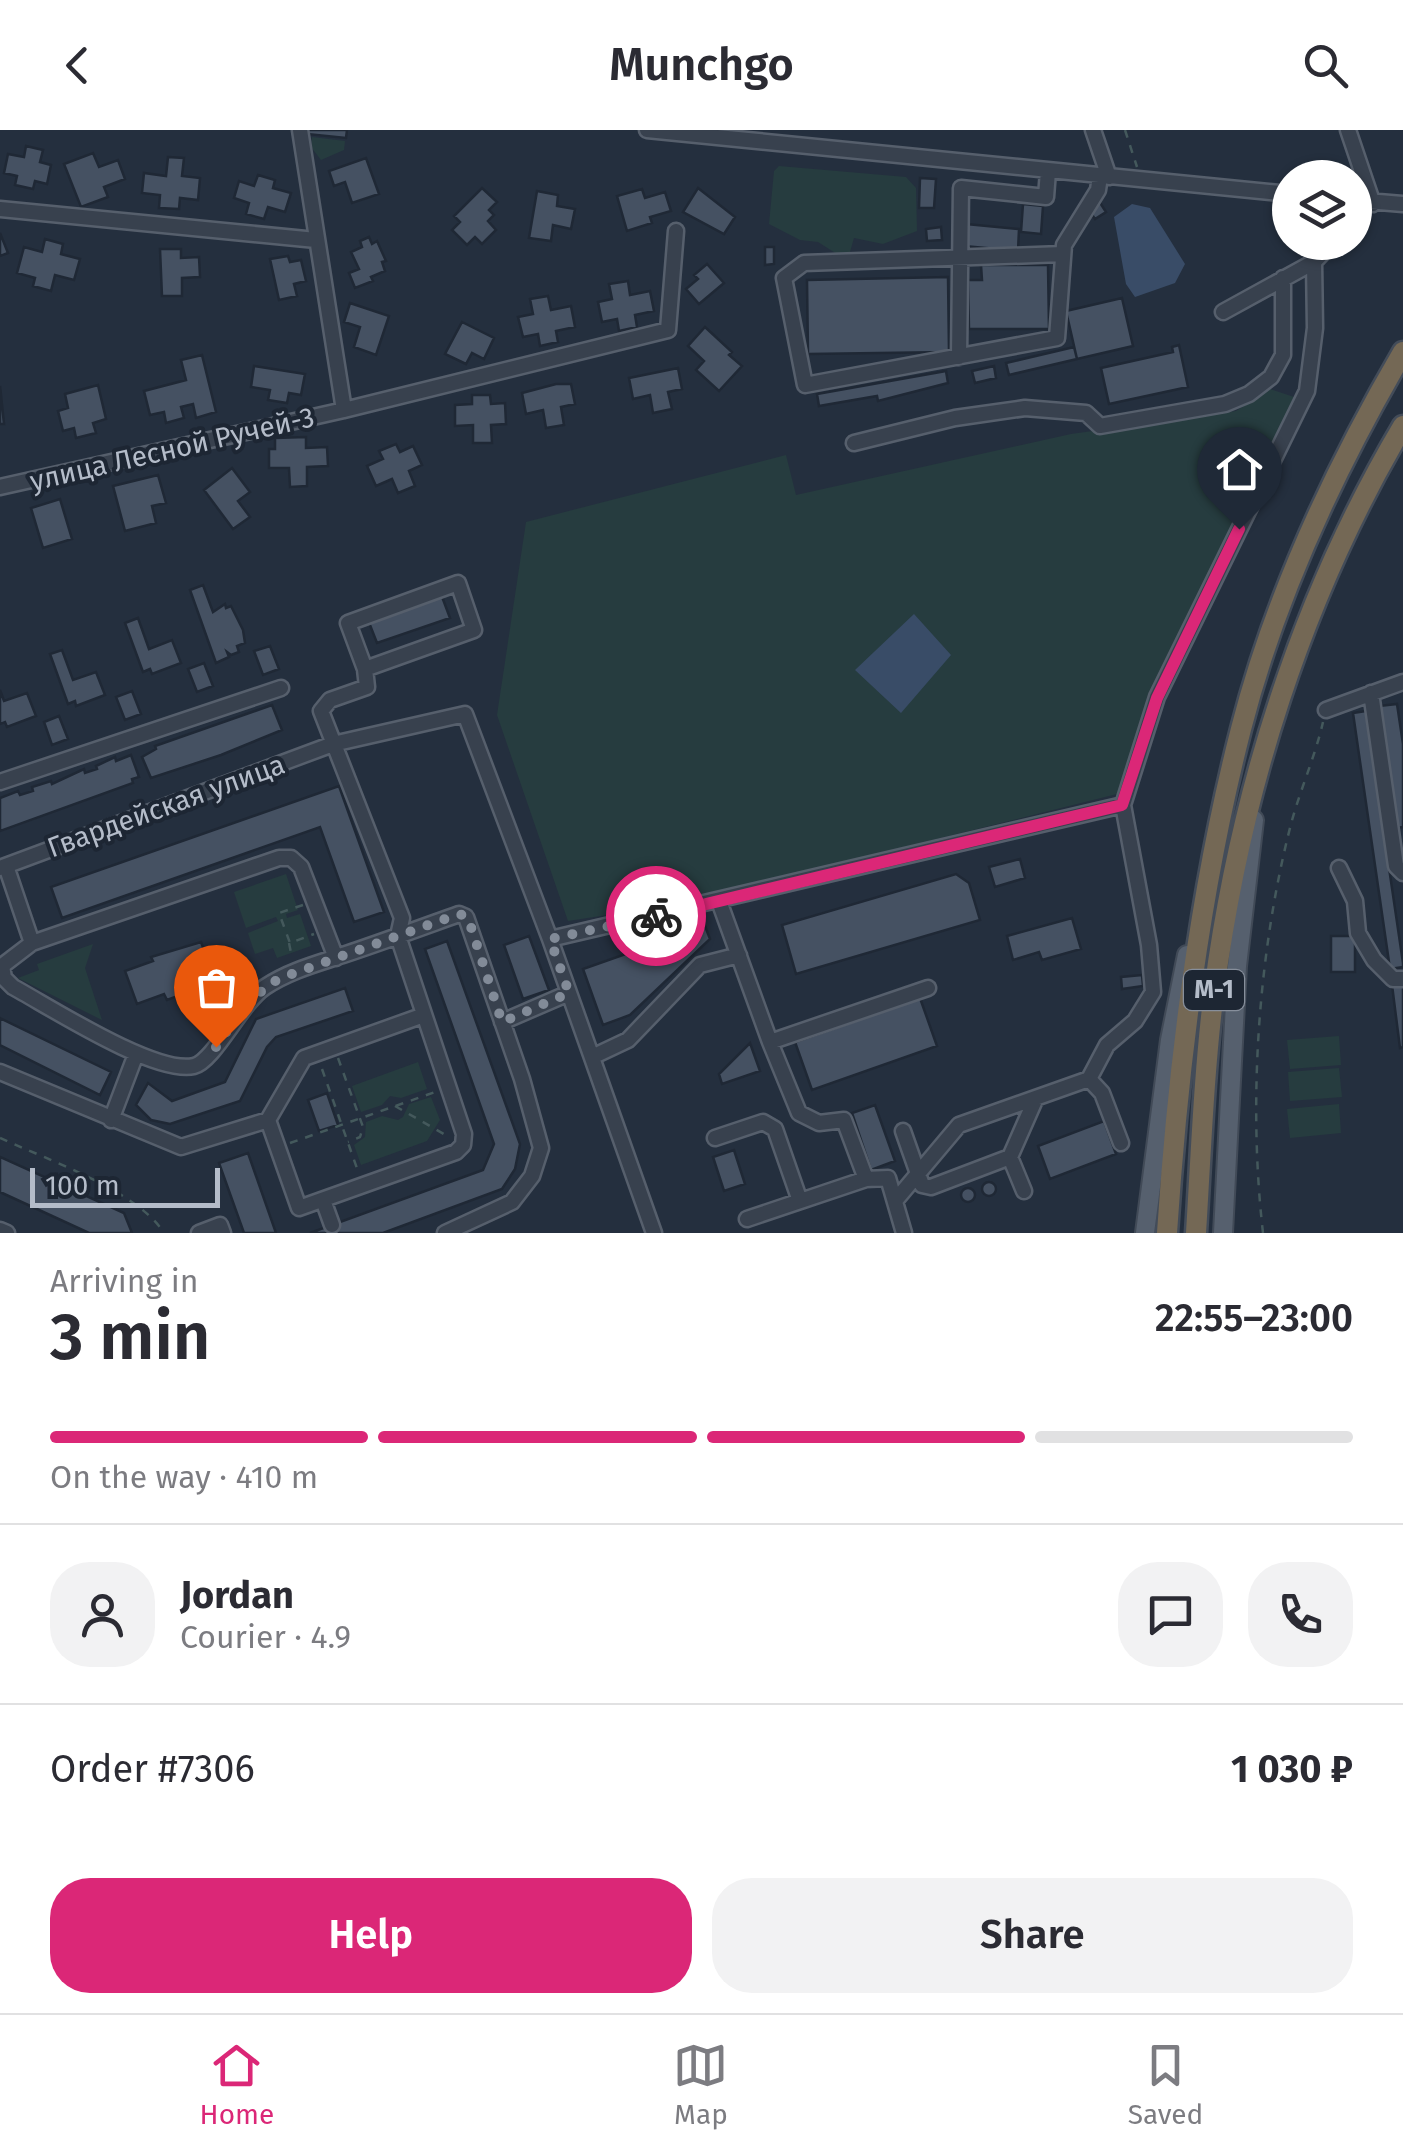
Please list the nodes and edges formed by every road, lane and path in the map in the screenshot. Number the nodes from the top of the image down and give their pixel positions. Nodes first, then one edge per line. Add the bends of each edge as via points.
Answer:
1 (300, 130) edge
2 (647, 130) edge
3 (1093, 130) edge
4 (1125, 130) edge
5 (1348, 130) edge
6 (1353, 160) edge
7 (1048, 171) junction
8 (1105, 176) junction
9 (1142, 180) junction
10 (1272, 192) edge
11 (1403, 204) edge
12 (1372, 205) edge
13 (0, 209) edge
14 (676, 231) dead end
15 (316, 240) junction
16 (1064, 254) junction
17 (960, 258) junction
18 (1314, 262) joint
19 (1283, 278) junction
20 (1222, 312) dead end
21 (1403, 352) edge
22 (959, 356) junction
23 (344, 410) junction
24 (1403, 426) edge
25 (854, 442) dead end
26 (0, 488) edge
27 (365, 669) junction
28 (1403, 682) edge
29 (282, 688) dead end
30 (1371, 693) junction
31 (1326, 710) joint
32 (332, 744) junction
33 (1264, 751) junction
34 (0, 782) edge
35 (1122, 805) junction
36 (1398, 844) edge
37 (3, 867) edge
38 (1339, 868) dead end
39 (1403, 873) edge
40 (1208, 883) junction
41 (314, 901) junction
42 (719, 902) junction
43 (325, 930) junction
44 (398, 936) junction
45 (550, 939) junction
46 (290, 942) junction
47 (32, 943) junction
48 (738, 955) junction
49 (336, 958) junction
50 (1256, 959) dead end
51 (1266, 961) junction
52 (297, 971) junction
53 (1403, 979) edge
54 (928, 988) dead end
55 (569, 993) junction
56 (424, 1014) junction
57 (502, 1022) junction
58 (770, 1042) junction
59 (334, 1047) junction
60 (136, 1054) junction
61 (316, 1054) junction
62 (592, 1057) junction
63 (0, 1072) edge
64 (1089, 1079) junction
65 (449, 1088) junction
66 (1036, 1098) junction
67 (394, 1106) junction
68 (360, 1118) junction
69 (111, 1120) junction
70 (268, 1120) junction
71 (341, 1125) junction
72 (903, 1132) dead end
73 (0, 1138) edge
74 (714, 1138) dead end
75 (347, 1142) junction
76 (1121, 1143) dead end
77 (463, 1145) junction
78 (278, 1147) junction
79 (1010, 1156) junction
80 (918, 1174) junction
81 (866, 1179) junction
82 (363, 1185) junction
83 (1024, 1192) dead end
84 (323, 1200) junction
85 (800, 1201) junction
86 (894, 1201) junction
87 (748, 1219) dead end
88 (332, 1225) dead end
89 (449, 1232) edge
90 (164, 1233) edge
91 (199, 1233) edge
92 (224, 1233) edge
93 (654, 1233) edge
94 (904, 1233) edge
95 (1145, 1233) edge
96 (1168, 1233) edge
97 (1196, 1233) edge
98 (1223, 1233) edge
99 (1263, 1233) edge

1 - 15 street, улица Лесной Ручей-3
2 - 7 street
3 - 8 street
4 - 9 path
5 - 6 street
7 - 8 street
7 - 17 street via 1046,196 961,188
8 - 9 street
8 - 16 street
9 - 10 street
11 - 12 street
13 - 15 street
14 - 23 street, улица Лесной Ручей-3 via 668,330
15 - 23 street, улица Лесной Ручей-3
16 - 17 street
16 - 22 street via 1057,338
17 - 22 street
17 - 22 street via 804,264 784,278 805,385
18 - 19 street
18 - 35 street via 1307,391 1157,698
19 - 20 street
19 - 25 street via 1283,355 1271,377 1226,404 1100,426 1086,412 1026,408
21 - 40 highway, М-1 via 1321,506 1278,615 1241,728
23 - 26 street, улица Лесной Ручей-3
24 - 33 highway, М-1 via 1330,568
27 - 27 street via 474,630 458,583 348,623
27 - 32 street via 367,687 330,700 321,711
28 - 30 street
29 - 34 street
30 - 31 street
30 - 36 street
31 - 51 path via 1291,823
32 - 37 street, Гвардейская улица
32 - 44 street via 402,918
32 - 45 street, Гвардейская улица via 465,714
33 - 97 highway, М-1 via 1214,991
33 - 98 main road via 1243,895
35 - 42 street
35 - 64 street via 1153,992 1134,1021 1106,1044
36 - 39 street via 1396,866
37 - 47 street
38 - 53 street via 1355,901 1358,933 1392,979
40 - 95 main road via 1170,1040
40 - 96 highway, М-1
41 - 43 street
41 - 46 path via 280,913
41 - 47 street via 301,866 279,858
42 - 45 street
42 - 48 street
43 - 46 path
43 - 49 street
44 - 49 street
44 - 56 street
44 - 57 street via 466,916
45 - 55 street
46 - 52 path
47 - 60 street via 2,966 12,987
48 - 58 street
48 - 62 street via 700,965 628,1040
49 - 52 street
50 - 51 path
51 - 99 path via 1257,1182
52 - 60 street via 247,1002 203,1062 178,1066
54 - 58 street
55 - 57 street
55 - 62 street
56 - 59 street
56 - 65 street
57 - 89 street via 541,1148 532,1176 512,1202
58 - 81 street via 798,1113 819,1123 844,1120
59 - 61 street
59 - 68 path
60 - 69 street
61 - 70 street via 304,1058
61 - 71 path
62 - 93 street
63 - 69 street
64 - 66 street
64 - 76 street via 1102,1093
65 - 67 path
65 - 77 street
66 - 79 street
66 - 80 street via 960,1124
67 - 68 path
67 - 77 path
68 - 71 path
68 - 75 path via 360,1137
69 - 70 street via 181,1147
70 - 78 street
71 - 75 path
71 - 78 path
72 - 80 street
73 - 90 path via 118,1193 153,1216
74 - 85 street via 763,1122 775,1130
75 - 82 path
77 - 82 street
78 - 84 street via 299,1208
79 - 80 street via 931,1187
79 - 83 street
80 - 86 street
81 - 85 street
81 - 86 street via 888,1178
82 - 84 street
84 - 88 street
85 - 87 street
86 - 94 street
91 - 92 street via 220,1225

